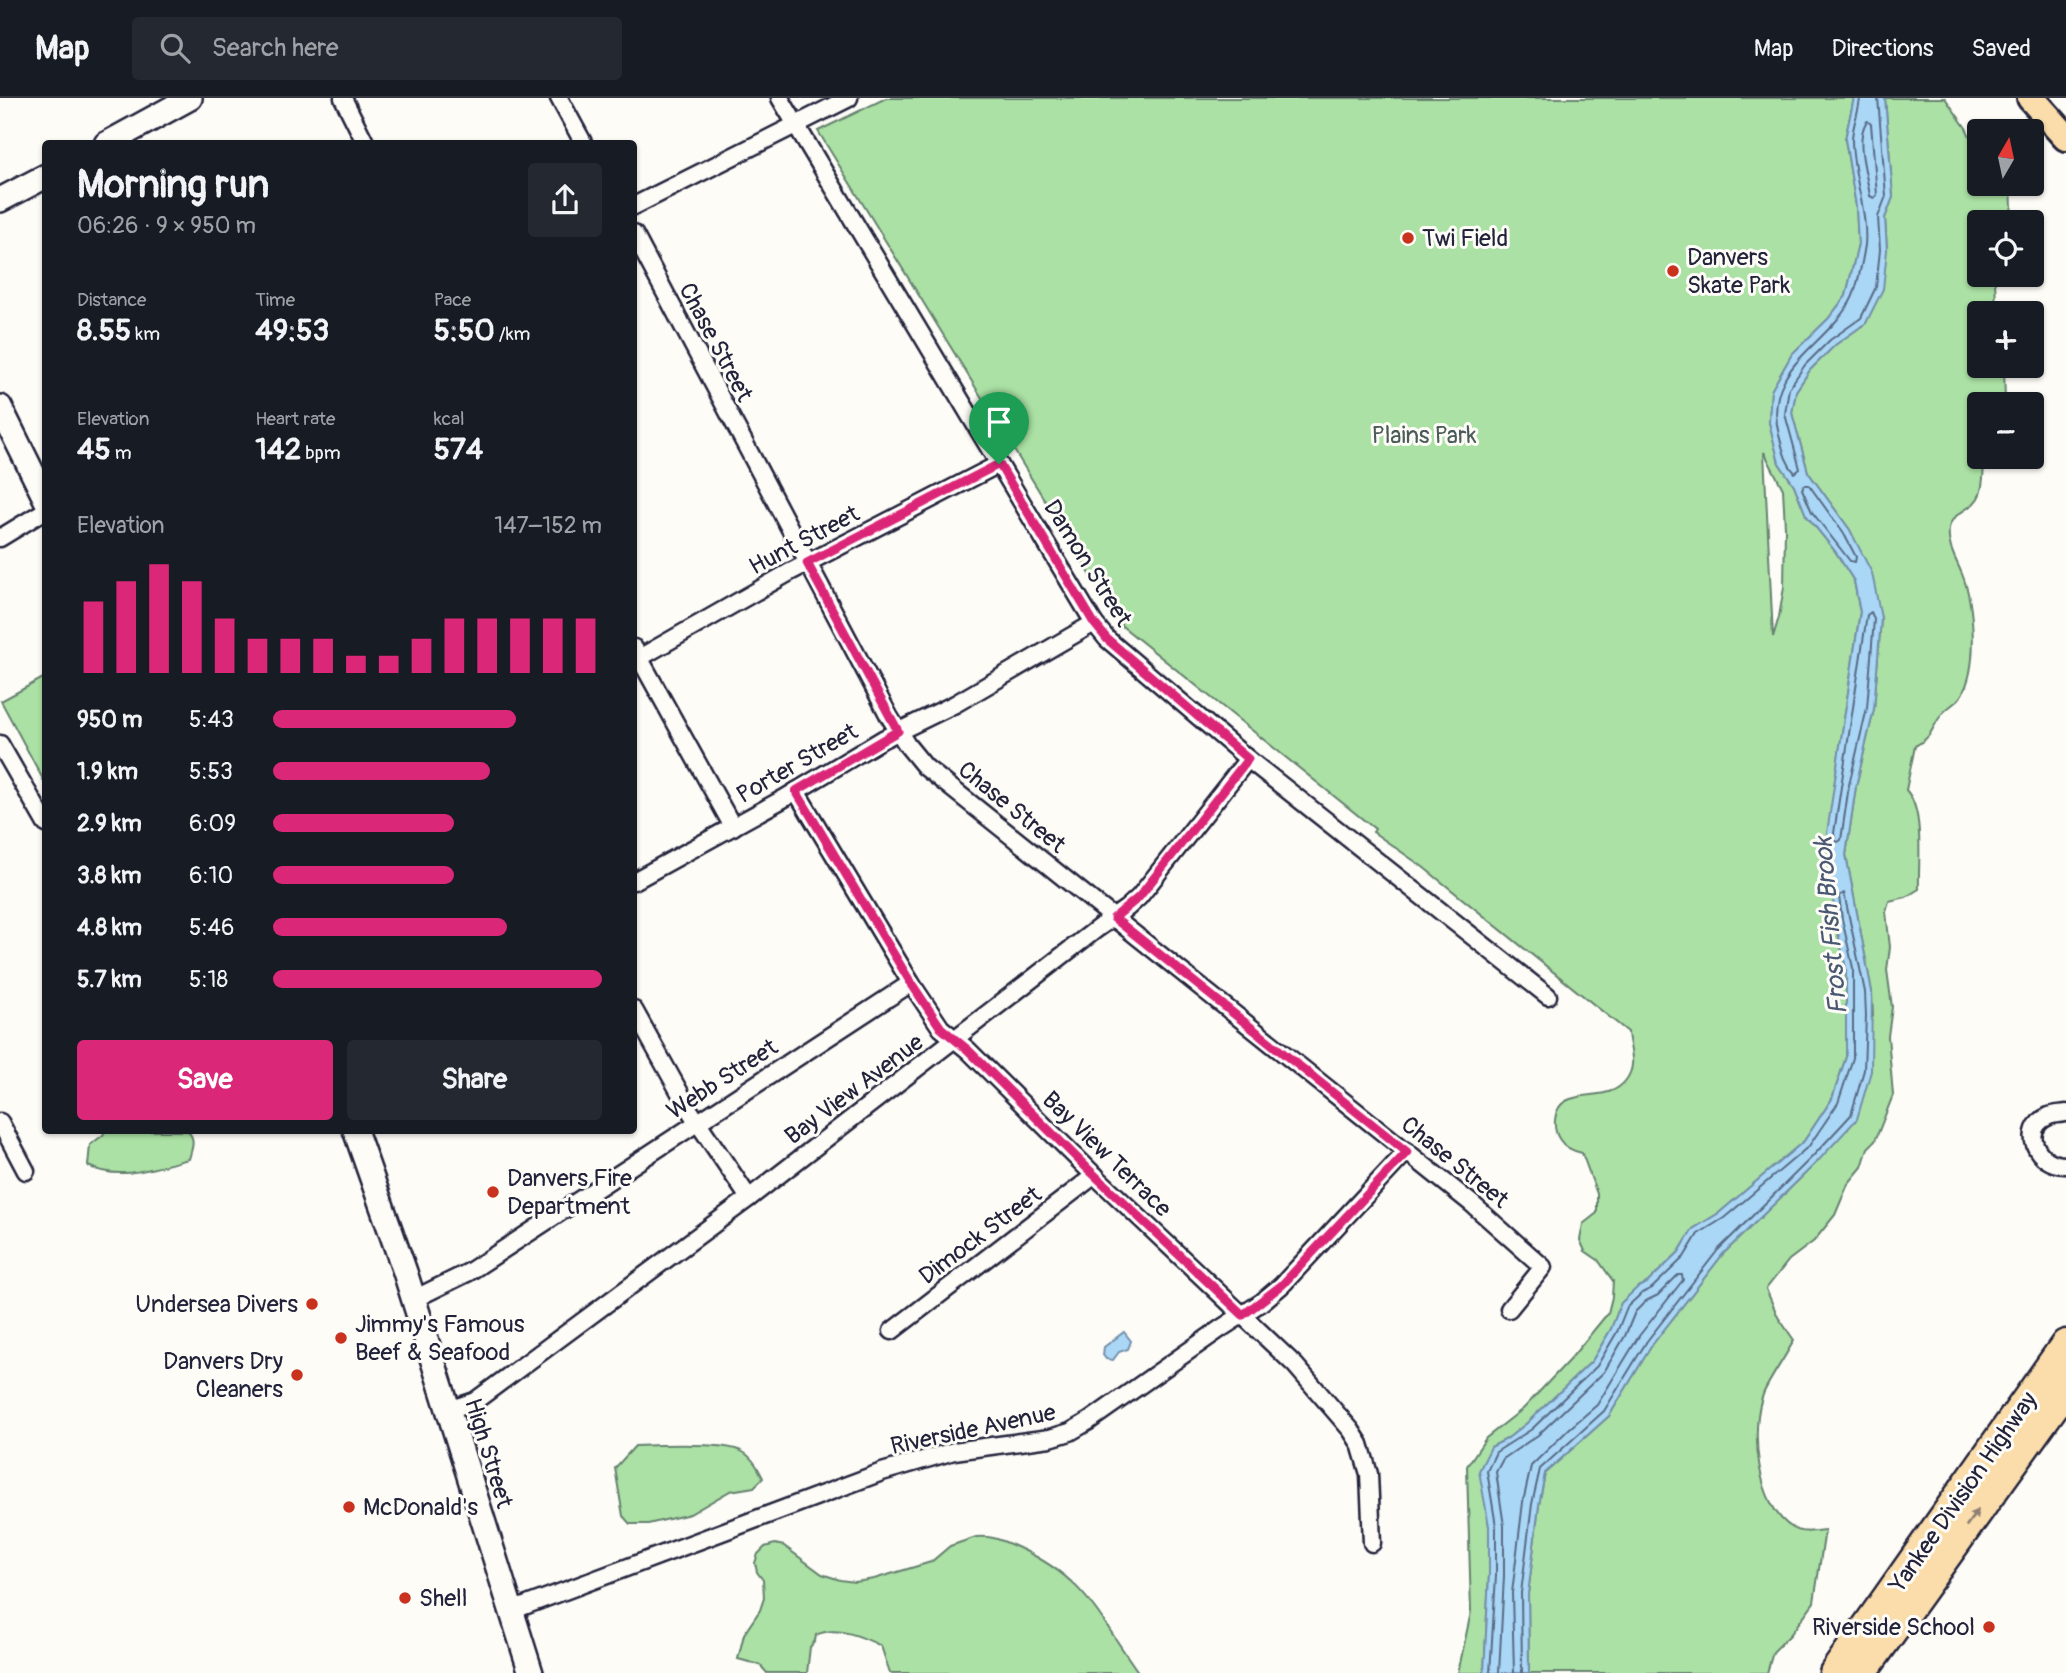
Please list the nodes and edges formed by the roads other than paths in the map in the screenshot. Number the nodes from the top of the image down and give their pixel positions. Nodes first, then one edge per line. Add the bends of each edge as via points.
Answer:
1 (190, 98) edge
2 (343, 98) edge
3 (559, 98) edge
4 (780, 98) edge
5 (849, 98) edge
6 (2031, 98) edge
7 (795, 125) junction
8 (2066, 137) edge
9 (116, 140) edge
10 (364, 140) edge
11 (582, 140) edge
12 (42, 178) edge
13 (0, 200) edge
14 (637, 204) edge
15 (637, 240) edge
16 (0, 407) edge
17 (999, 464) junction
18 (42, 491) edge
19 (42, 512) edge
20 (0, 538) edge
21 (807, 563) junction
22 (1094, 623) junction
23 (637, 655) edge
24 (637, 659) edge
25 (898, 731) junction
26 (0, 744) edge
27 (1248, 759) junction
28 (796, 791) junction
29 (42, 817) edge
30 (733, 827) junction
31 (637, 879) edge
32 (1114, 918) junction
33 (911, 983) junction
34 (1548, 996) dead end
35 (637, 1015) edge
36 (955, 1040) junction
37 (2066, 1113) edge
38 (697, 1121) junction
39 (0, 1122) edge
40 (356, 1134) edge
41 (1407, 1152) junction
42 (2066, 1165) edge
43 (26, 1171) dead end
44 (1096, 1175) junction
45 (749, 1198) junction
46 (414, 1299) junction
47 (1509, 1309) dead end
48 (1243, 1315) junction
49 (892, 1331) dead end
50 (2066, 1345) edge
51 (2066, 1388) edge
52 (448, 1410) junction
53 (1372, 1543) dead end
54 (512, 1611) junction
55 (531, 1673) edge
56 (1835, 1673) edge
57 (1861, 1673) edge

1 - 9 main road
2 - 10 street
3 - 11 street
4 - 7 street, Damon Street
5 - 7 street
6 - 8 main road
7 - 14 street
7 - 17 street, Damon Street
12 - 13 main road
15 - 21 street, Chase Street
16 - 18 main road
17 - 21 street, Hunt Street
17 - 22 street, Damon Street
19 - 20 street
21 - 23 street, Hunt Street
21 - 25 street, Chase Street
22 - 25 street, Porter Street via 955,704
22 - 27 street, Damon Street via 1124,655
24 - 30 street
25 - 28 street, Porter Street
25 - 32 street, Chase Street via 925,767
26 - 29 street
27 - 32 street, Bay View Avenue via 1139,897
27 - 34 street, Damon Street
28 - 30 street, Porter Street
28 - 33 street, Bay View Terrace
30 - 31 street, Porter Street
32 - 36 street, Bay View Avenue
32 - 41 street, Chase Street
33 - 36 street, Bay View Terrace via 932,1017
33 - 38 street, Webb Street
35 - 38 street
36 - 44 street, Bay View Terrace
36 - 45 street, Bay View Avenue
37 - 42 street via 2049,1116 2034,1134 2038,1154 2047,1162
38 - 45 street
38 - 46 street, Webb Street via 470,1272
39 - 43 street
40 - 46 main road, High Street
41 - 47 street, Chase Street via 1543,1267
41 - 48 street, Riverside Avenue via 1282,1285
44 - 48 street, Bay View Terrace
44 - 49 street, Dimock Street
45 - 52 street, Bay View Avenue via 475,1401
46 - 52 main road, High Street
48 - 53 street, Bay View Terrace via 1295,1365 1360,1444 1369,1474
48 - 54 street, Riverside Avenue via 1070,1432 954,1451 893,1468
50 - 56 highway, Yankee Division Highway
57 -> 51 highway, Yankee Division Highway
52 - 54 main road, High Street
54 - 55 main road, High Street

